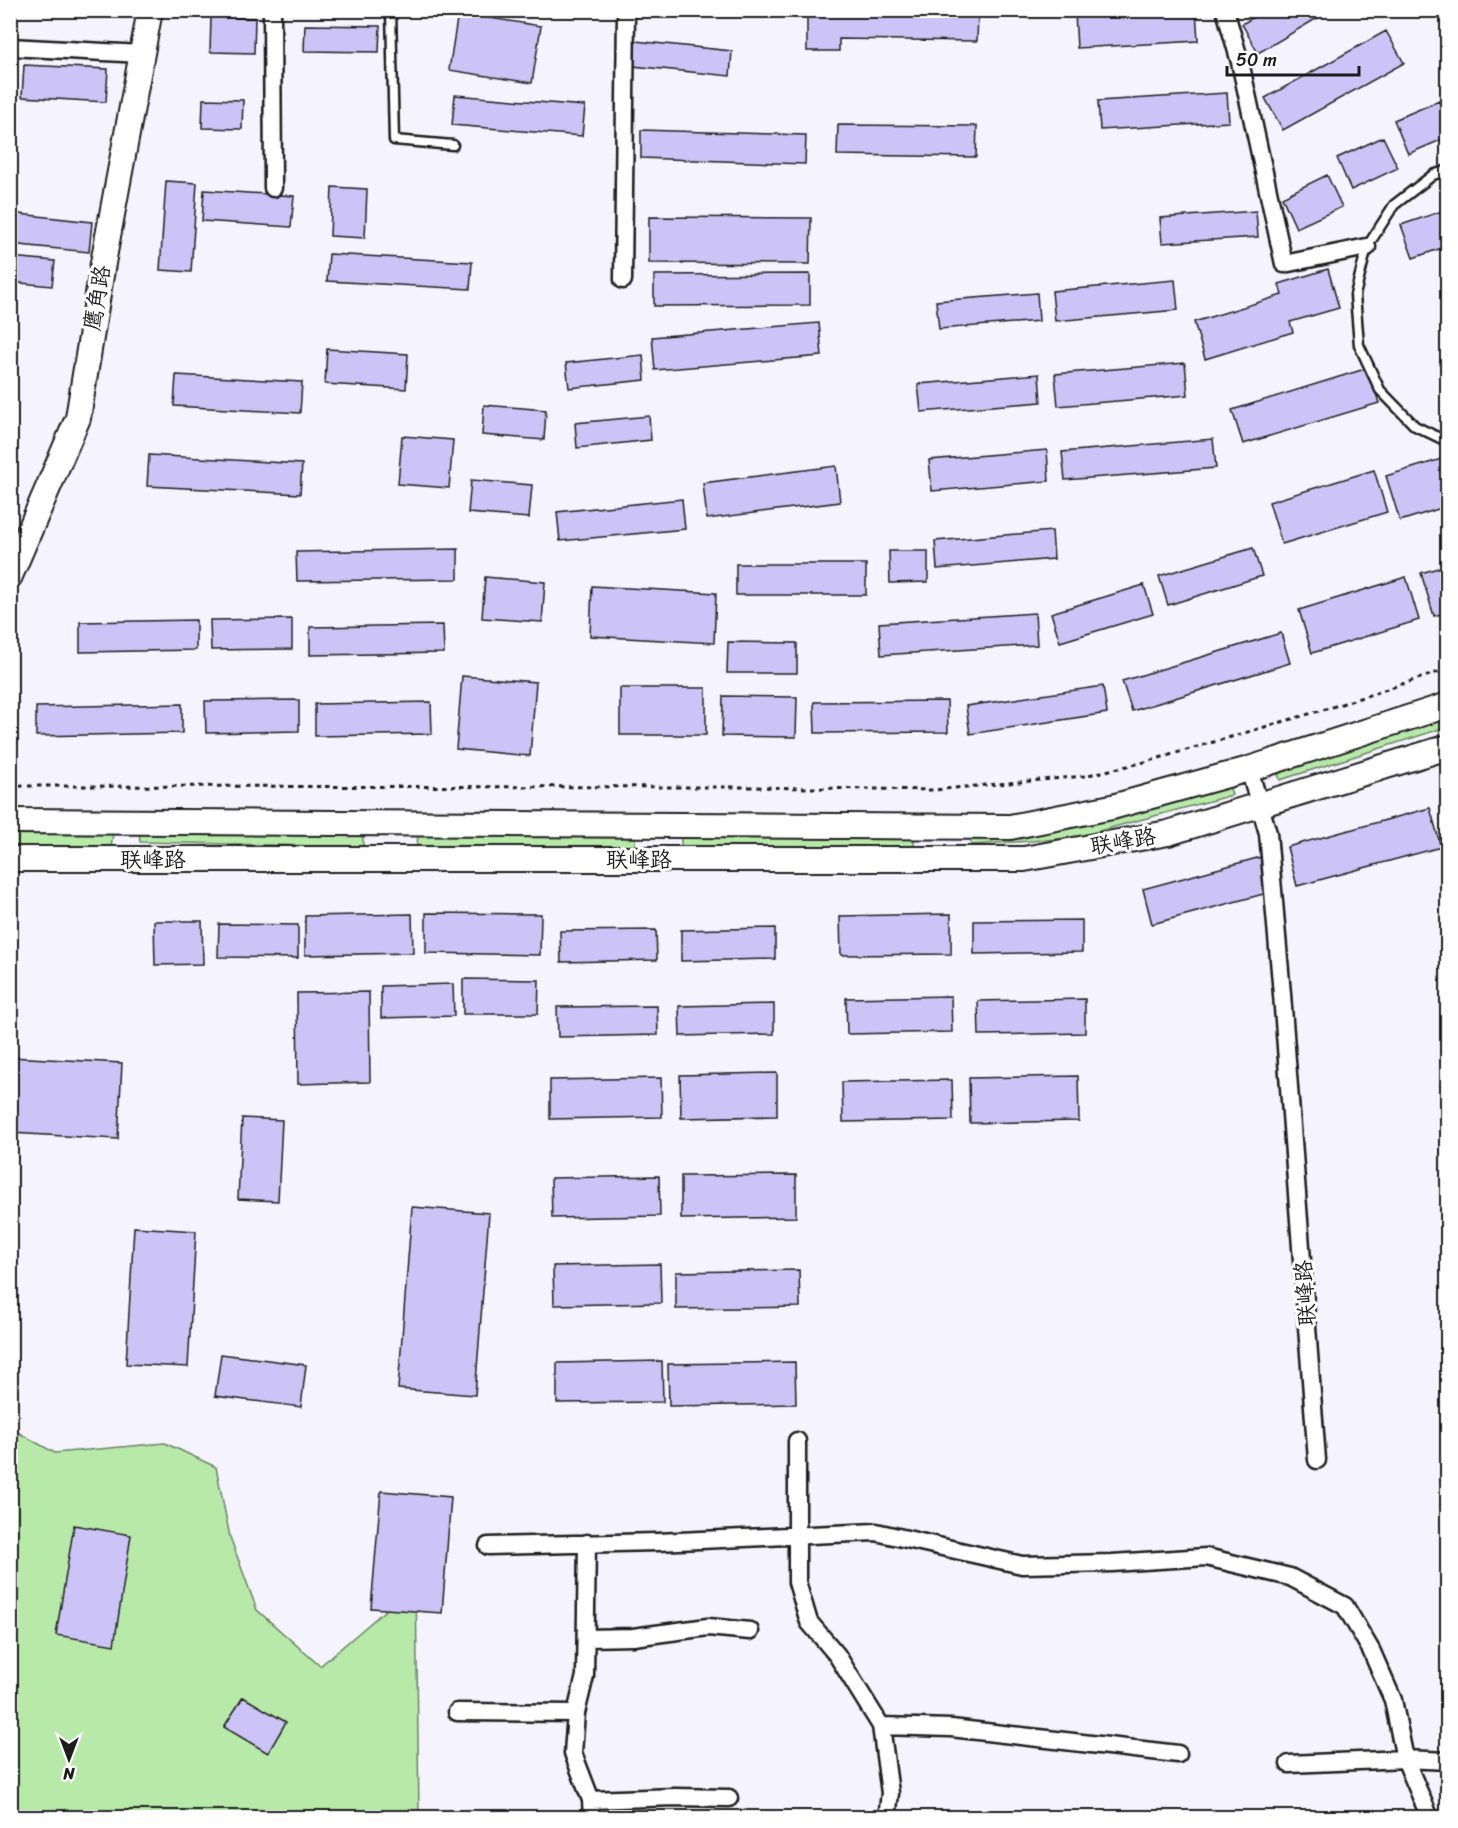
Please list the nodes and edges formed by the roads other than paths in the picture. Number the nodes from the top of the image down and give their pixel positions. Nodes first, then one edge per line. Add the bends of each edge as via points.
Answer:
1 (150, 10) edge
2 (272, 10) edge
3 (392, 10) edge
4 (626, 10) edge
5 (1225, 10) edge
6 (10, 47) edge
7 (142, 54) junction
8 (453, 145) dead end
9 (1448, 170) edge
10 (273, 188) dead end
11 (1367, 247) junction
12 (623, 280) dead end
13 (1448, 442) edge
14 (10, 576) edge
15 (1448, 705) edge
16 (1448, 747) edge
17 (1249, 770) junction
18 (1260, 804) junction
19 (10, 821) edge
20 (10, 859) edge
21 (797, 1442) dead end
22 (1317, 1460) dead end
23 (797, 1535) junction
24 (586, 1543) junction
25 (488, 1546) dead end
26 (750, 1630) dead end
27 (586, 1638) junction
28 (457, 1712) dead end
29 (576, 1713) junction
30 (882, 1726) junction
31 (1179, 1754) dead end
32 (1405, 1759) junction
33 (1448, 1761) edge
34 (1289, 1764) dead end
35 (729, 1798) dead end
36 (591, 1800) junction
37 (592, 1818) edge
38 (887, 1818) edge
39 (1430, 1818) edge

1 - 7 main road, 鹰角路
2 - 10 street
3 - 8 lane via 394,140
4 - 12 street
5 - 11 street via 1284,264
6 - 7 street
7 - 14 main road, 鹰角路 via 78,418
9 - 11 lane via 1433,175 1394,205
11 - 13 lane via 1355,295 1359,345 1380,390 1415,426
15 - 17 main road, 联峰路
16 - 18 main road, 联峰路
17 - 18 street, 联峰路
17 - 19 main road, 联峰路 via 1112,807 1010,827
18 - 20 main road, 联峰路 via 1168,833 1024,859
18 - 22 street, 联峰路 via 1268,833 1282,994
21 - 23 street
23 - 24 street
23 - 30 street via 797,1582 809,1622 837,1655
23 - 32 street via 876,1533 1023,1565 1206,1557 1290,1577 1345,1606 1371,1650 1393,1700
24 - 25 street
24 - 27 street
26 - 27 street via 708,1627 633,1637
27 - 29 street via 585,1676
28 - 29 street
29 - 36 street via 573,1753
30 - 31 street via 951,1728
30 - 38 street via 890,1793
32 - 33 street
32 - 34 street
32 - 39 street
35 - 36 street
36 - 37 street

